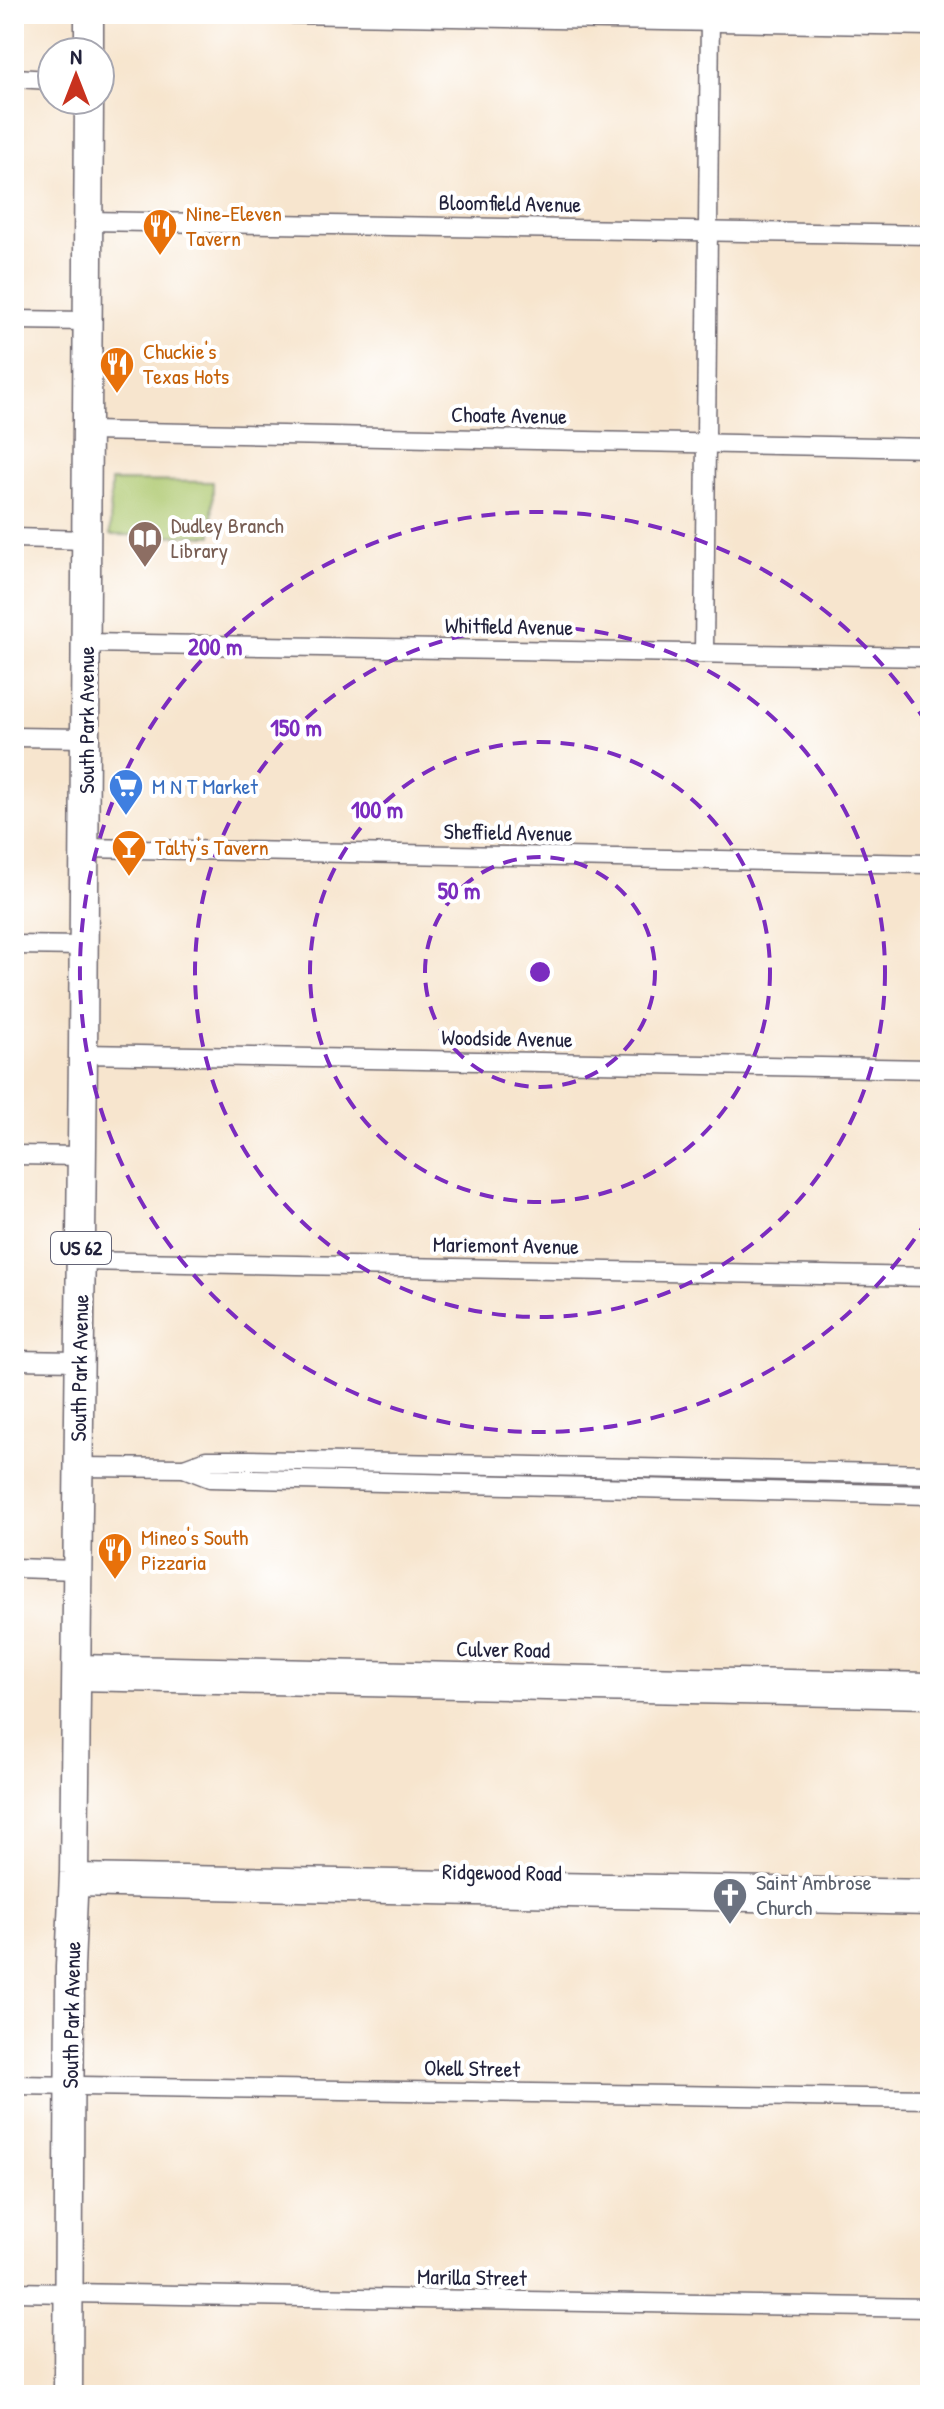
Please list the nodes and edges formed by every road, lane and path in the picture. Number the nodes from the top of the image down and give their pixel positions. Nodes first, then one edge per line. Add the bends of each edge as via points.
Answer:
1 (89, 14) edge
2 (293, 14) edge
3 (710, 18) edge
4 (930, 26) edge
5 (89, 36) edge
6 (14, 78) edge
7 (36, 79) edge
8 (89, 116) edge
9 (89, 221) junction
10 (708, 230) junction
11 (930, 235) edge
12 (14, 320) edge
13 (88, 321) junction
14 (88, 431) junction
15 (707, 443) junction
16 (930, 448) edge
17 (14, 538) edge
18 (87, 540) junction
19 (86, 643) junction
20 (704, 653) junction
21 (930, 657) edge
22 (14, 737) edge
23 (85, 738) junction
24 (85, 848) junction
25 (930, 864) edge
26 (14, 945) edge
27 (84, 946) junction
28 (83, 1054) junction
29 (930, 1069) edge
30 (14, 1155) edge
31 (82, 1156) junction
32 (81, 1261) junction
33 (930, 1277) edge
34 (14, 1360) edge
35 (80, 1361) junction
36 (464, 1465) junction
37 (78, 1467) junction
38 (184, 1468) junction
39 (642, 1468) junction
40 (813, 1472) junction
41 (930, 1474) edge
42 (463, 1485) junction
43 (642, 1489) junction
44 (812, 1492) junction
45 (930, 1495) edge
46 (14, 1568) edge
47 (77, 1570) junction
48 (76, 1672) junction
49 (930, 1682) edge
50 (930, 1699) edge
51 (74, 1880) junction
52 (930, 1889) edge
53 (779, 1894) junction
54 (930, 1906) edge
55 (14, 2085) edge
56 (70, 2086) junction
57 (930, 2099) edge
58 (14, 2292) edge
59 (69, 2293) junction
60 (930, 2308) edge
61 (68, 2395) edge

1 - 5 main road
2 - 3 street
3 - 4 street
3 - 10 street
6 - 7 street
8 - 9 main road, South Park Avenue / US 62
9 - 10 street, Bloomfield Avenue
9 - 13 main road, South Park Avenue / US 62
10 - 11 street, Bloomfield Avenue
10 - 15 street
12 - 13 street
13 - 14 main road, South Park Avenue / US 62
14 - 15 street, Choate Avenue
14 - 18 main road, South Park Avenue / US 62
15 - 16 street, Choate Avenue
15 - 20 street
17 - 18 street
18 - 19 main road, South Park Avenue / US 62
19 - 20 street, Whitfield Avenue
19 - 23 main road, South Park Avenue / US 62
20 - 21 street, Whitfield Avenue
22 - 23 street
23 - 24 main road, South Park Avenue / US 62
24 - 25 street, Sheffield Avenue
24 - 27 main road, South Park Avenue / US 62
26 - 27 street
27 - 28 main road, South Park Avenue / US 62
28 - 29 street, Woodside Avenue
28 - 31 main road, South Park Avenue / US 62
30 - 31 street
31 - 32 main road, South Park Avenue / US 62
32 - 33 street, Mariemont Avenue
32 - 35 main road, South Park Avenue / US 62
34 - 35 street
35 - 37 main road, South Park Avenue / US 62
36 - 38 street via 206,1460
36 - 39 street
36 - 42 street
37 - 38 street
37 - 47 main road, South Park Avenue / US 62
38 - 42 street via 210,1478
39 - 40 street
39 - 43 street
40 - 41 street
40 - 44 street
42 - 43 street
43 - 44 street
44 - 45 street
46 - 47 street
47 - 48 main road, South Park Avenue / US 62
48 - 49 street, Culver Road
48 - 50 street, Culver Road
48 - 51 main road, South Park Avenue / US 62
51 - 53 street, Ridgewood Road
51 - 56 main road, South Park Avenue / US 62
52 - 53 street, Ridgewood Road
53 - 54 street, Ridgewood Road
55 - 56 street, Okell Street
56 - 57 street, Okell Street
56 - 59 main road, South Park Avenue / US 62
58 - 59 street, Marilla Street
59 - 60 street, Marilla Street
59 - 61 main road, South Park Avenue / US 62

